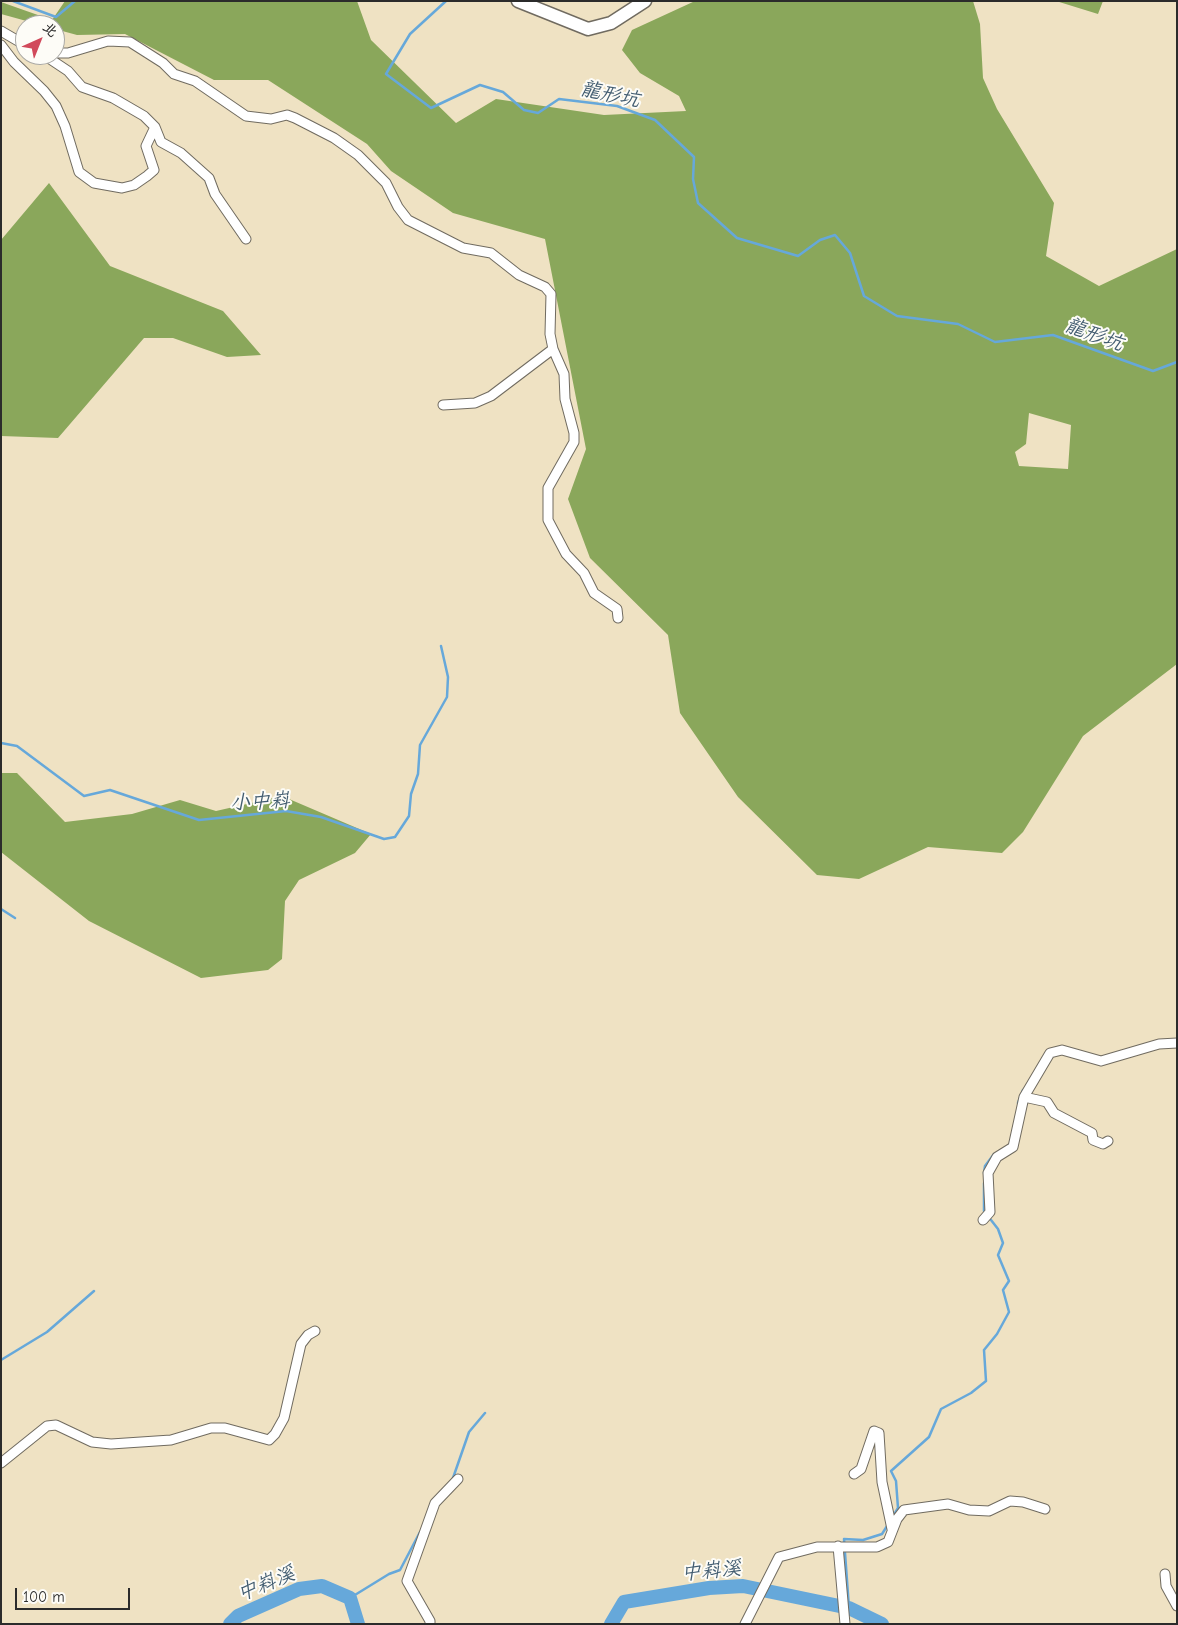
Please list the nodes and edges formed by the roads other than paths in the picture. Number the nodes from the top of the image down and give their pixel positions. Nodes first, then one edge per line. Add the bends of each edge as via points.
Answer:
1 (518, 1) edge
2 (645, 1) edge
3 (1, 31) edge
4 (15, 39) edge
5 (1, 45) edge
6 (65, 53) edge
7 (59, 65) edge
8 (154, 127) junction
9 (246, 239) dead end
10 (552, 349) junction
11 (443, 405) dead end
12 (618, 618) dead end
13 (1177, 1043) edge
14 (1024, 1097) junction
15 (1108, 1141) dead end
16 (983, 1220) dead end
17 (315, 1331) dead end
18 (1, 1462) edge
19 (854, 1474) dead end
20 (458, 1479) dead end
21 (893, 1506) dead end
22 (1045, 1509) dead end
23 (897, 1518) junction
24 (892, 1530) junction
25 (838, 1546) junction
26 (1165, 1574) dead end
27 (1177, 1606) edge
28 (430, 1624) edge
29 (745, 1624) edge
30 (846, 1624) edge

1 - 2 street via 588,29 611,23
3 - 4 street
5 - 8 street via 56,106 79,172 94,182 122,188 148,176 154,170 146,146
6 - 10 street via 108,41 130,42 174,74 195,82 246,116 271,119 287,115 334,138 358,155 386,183 408,220 463,248 491,253 519,275 545,287 551,294
7 - 8 street via 82,86 144,116
8 - 9 street via 161,142 181,153 209,178 215,194
10 - 11 street via 491,396 475,403
10 - 12 street via 564,374 565,399 574,442 548,488 548,520 566,554 584,573 594,593 617,609
13 - 14 street via 1159,1044 1101,1061 1055,1051 1050,1053
14 - 15 street via 1047,1102 1054,1112 1092,1133 1092,1140 1102,1144
14 - 16 street via 1013,1147 997,1157 988,1173 990,1212
17 - 18 street via 308,1334 301,1344 284,1418 269,1440 225,1428 211,1428 171,1440 111,1444 92,1442 56,1425 47,1426
19 - 24 street via 861,1469 874,1431 879,1433 882,1482
20 - 28 street via 435,1503 408,1581
21 - 23 street
22 - 23 street via 1010,1501 989,1511 948,1504 904,1510
23 - 24 street
24 - 25 street via 888,1542 877,1547
25 - 29 street via 817,1547 779,1556
25 - 30 street
26 - 27 street via 1166,1586

